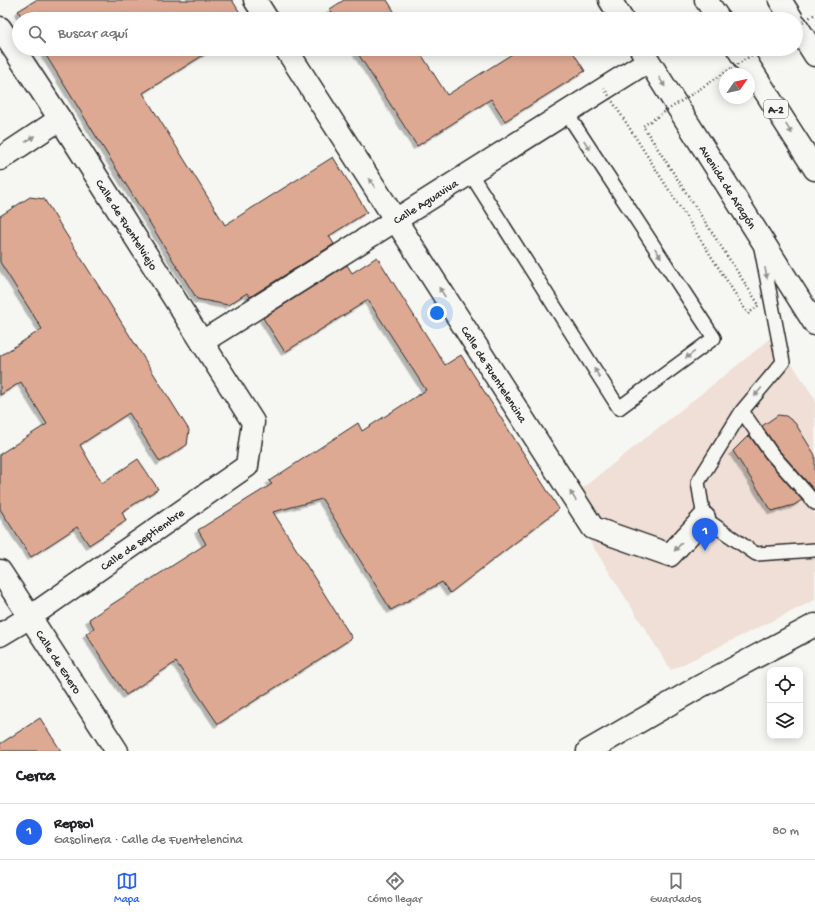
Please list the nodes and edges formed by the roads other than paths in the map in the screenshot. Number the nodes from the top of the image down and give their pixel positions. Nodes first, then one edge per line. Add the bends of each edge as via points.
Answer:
1 (254, 0) edge
2 (610, 0) edge
3 (706, 0) edge
4 (780, 0) edge
5 (262, 12) edge
6 (618, 12) edge
7 (714, 12) edge
8 (788, 12) edge
9 (0, 28) edge
10 (803, 37) edge
11 (12, 46) edge
12 (815, 55) edge
13 (18, 56) edge
14 (291, 56) edge
15 (643, 56) edge
16 (645, 56) edge
17 (742, 56) edge
18 (566, 112) junction
19 (60, 119) junction
20 (0, 159) edge
21 (815, 169) edge
22 (470, 173) junction
23 (396, 220) junction
24 (758, 234) junction
25 (815, 324) edge
26 (202, 342) junction
27 (742, 411) junction
28 (253, 422) joint
29 (815, 503) edge
30 (704, 518) junction
31 (815, 550) edge
32 (0, 571) edge
33 (30, 617) junction
34 (815, 625) edge
35 (0, 635) edge
36 (117, 751) edge
37 (588, 751) edge

1 - 5 main road
2 - 6 main road
3 - 7 main road
4 - 8 main road
9 - 11 main road, Calle de Fuentelviejo
10 - 12 main road
13 - 19 main road, Calle de Fuentelviejo
23 -> 14 main road, Calle de Fuentelencina
15 - 18 main road, Calle Aguaviva via 604,88
16 -> 24 main road, Avenida de Aragón
17 -> 21 main road, A-2
18 - 22 main road, Calle Aguaviva
18 -> 22 lane via 714,338 619,408
20 -> 19 main road
19 - 26 main road, Calle de Fuentelviejo
22 - 23 main road, Calle Aguaviva
23 - 26 main road, Calle Aguaviva
30 -> 23 main road, Calle de Fuentelencina via 670,555 593,528
24 - 25 main road, Avenida de Aragón
24 -> 27 lane via 783,362
26 - 28 main road, Calle de Fuentelviejo
27 - 29 lane via 771,452
27 - 30 lane via 698,482
28 - 33 main road, Calle de septiembre via 247,466
30 - 31 lane via 756,554
32 - 33 main road, Calle de Enero
33 - 35 main road, Calle de septiembre
33 - 36 main road, Calle de Enero
34 - 37 main road via 697,688

